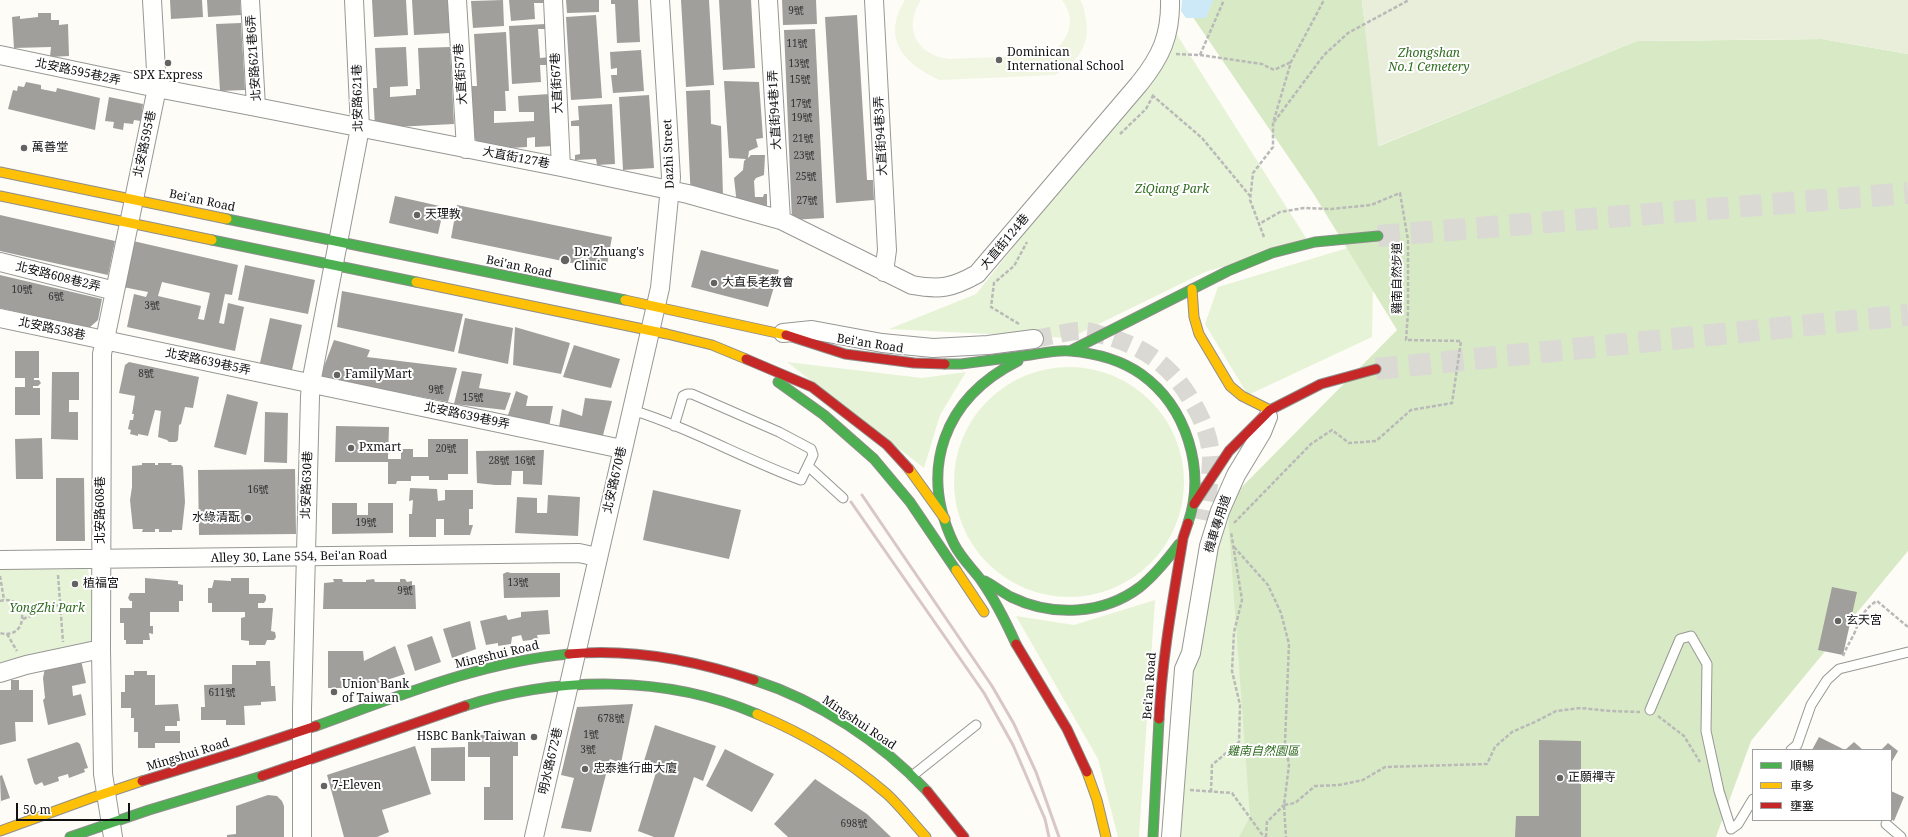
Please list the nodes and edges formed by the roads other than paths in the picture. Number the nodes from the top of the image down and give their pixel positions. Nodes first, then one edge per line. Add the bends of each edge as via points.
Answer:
1 (152, 0) edge
2 (250, 0) edge
3 (354, 0) edge
4 (457, 0) edge
5 (553, 0) edge
6 (660, 0) edge
7 (768, 0) edge
8 (874, 0) edge
9 (1170, 0) edge
10 (0, 55) edge
11 (157, 88) junction
12 (256, 107) junction
13 (360, 128) junction
14 (466, 149) junction
15 (561, 167) junction
16 (0, 172) edge
17 (670, 190) junction
18 (0, 196) edge
19 (133, 199) junction
20 (781, 220) junction
21 (128, 223) junction
22 (1378, 236) tunnel mouth
23 (338, 242) junction
24 (0, 262) edge
25 (334, 265) junction
26 (884, 272) junction
27 (1192, 289) junction
28 (115, 291) junction
29 (656, 307) junction
30 (0, 318) edge
31 (650, 330) junction
32 (778, 333) joint
33 (105, 340) junction
34 (1034, 347) junction
35 (1070, 351) junction
36 (758, 364) junction
37 (1376, 369) tunnel mouth
38 (311, 383) junction
39 (632, 410) junction
40 (1270, 410) junction
41 (674, 426) junction
42 (622, 450) junction
43 (808, 466) junction
44 (843, 498) dead end
45 (1194, 505) junction
46 (945, 519) junction
47 (1203, 520) tunnel mouth
48 (1183, 538) junction
49 (305, 557) junction
50 (597, 557) junction
51 (0, 560) edge
52 (101, 560) junction
53 (979, 576) junction
54 (988, 618) dead end
55 (1002, 636) dead end
56 (101, 649) junction
57 (1908, 652) edge
58 (576, 653) junction
59 (1021, 655) junction
60 (1184, 669) junction
61 (0, 673) edge
62 (569, 684) junction
63 (1650, 710) road end
64 (976, 725) dead end
65 (302, 730) junction
66 (1792, 749) edge
67 (302, 763) junction
68 (912, 776) junction
69 (106, 793) junction
70 (1752, 801) edge
71 (1886, 824) dead end
72 (112, 830) edge
73 (0, 831) edge
74 (70, 837) edge
75 (302, 837) edge
76 (534, 837) edge
77 (926, 837) edge
78 (964, 837) edge
79 (1106, 837) edge
80 (1153, 837) edge
81 (1171, 837) edge
82 (1901, 837) edge

1 - 11 street, 北安路595巷
2 - 12 street, 北安路621巷6弄
3 - 13 street, 北安路621巷
4 - 14 street, 大直街57巷
5 - 15 street, 大直街67巷
6 - 17 street, Dazhi Street
7 - 20 street, 大直街94巷1弄
8 - 26 street, 大直街94巷3弄 via 887,250
9 - 26 street, 大直街124巷 via 1170,56 1152,69 1146,90 977,274 958,285 932,289 912,285
10 - 11 street, 北安路595巷2弄
11 - 12 street
11 - 19 street, 北安路595巷
12 - 13 street, 北安路621巷6弄
13 - 14 street, 大直街127巷
13 - 23 street, 北安路621巷
14 - 15 street, 大直街127巷
15 - 17 street, 大直街127巷
16 - 19 main road, Bei'an Road
17 - 20 street, 大直街124巷
17 - 29 street, Dazhi Street
18 - 21 main road, Bei'an Road
19 - 21 street, 北安路608巷
19 - 23 main road, Bei'an Road
20 - 26 street, 大直街124巷
21 - 25 main road, Bei'an Road
21 - 28 street, 北安路608巷
22 - 27 main road via 1315,242 1272,253
23 - 25 street, 北安路630巷
23 - 29 main road, Bei'an Road
24 - 28 street, 北安路608巷2弄
25 - 31 main road, Bei'an Road
25 - 38 street, 北安路630巷
27 - 35 main road
27 - 40 main road via 1194,317 1199,334 1230,386 1242,396
28 - 33 street, 北安路608巷
29 - 31 street, 北安路670巷
29 - 32 main road, Bei'an Road
30 - 33 street, 北安路538巷
31 - 36 main road, Bei'an Road via 712,345
31 - 39 street, 北安路670巷
32 - 34 street via 812,330 882,343 933,348 988,345
33 - 38 street, 北安路639巷5弄
33 - 52 street, 北安路608巷 via 102,354
34 - 35 main road, Bei'an Road
34 - 46 main road, Bei'an Road via 982,382 962,405 947,431 939,460 937,490
35 - 45 main road, Bei'an Road via 1107,357 1141,374 1168,400 1187,433 1195,470
36 - 46 main road, Bei'an Road via 812,387 887,445 914,475
36 - 54 main road via 786,389 824,415 874,459 910,502
37 - 40 main road via 1321,384
38 - 42 street, 北安路639巷9弄
38 - 49 street, 北安路630巷
39 - 41 lane
39 - 42 street, 北安路670巷
40 - 45 main road via 1229,451
40 - 60 street, 機車專用道 via 1262,432 1236,475 1220,510 1209,546 1191,653
41 - 43 lane via 801,480
41 - 43 lane via 683,396 692,394 744,415 811,449 813,455
42 - 50 street, 北安路670巷
43 - 44 lane
45 - 48 main road, Bei'an Road
46 - 53 main road, Bei'an Road via 957,550
47 - 60 street, 機車專用道 via 1182,650
48 - 53 main road, Bei'an Road via 1167,563 1145,584 1119,600 1090,609 1060,611 1031,606 1003,594
48 - 80 main road, Bei'an Road via 1162,670
49 - 50 street, Alley 30, Lane 554, Bei'an Road via 579,553
49 - 52 street, Alley 30, Lane 554, Bei'an Road
49 - 65 street, 北安路630巷
50 - 58 street, 北安路670巷
51 - 52 street, Alley 30, Lane 554, Bei'an Road
52 - 56 street, 北安路608巷
53 - 59 main road, Bei'an Road
55 - 59 main road
56 - 61 street
56 - 69 street, 北安路608巷 via 103,774
57 - 66 lane via 1839,669 1827,680 1811,705 1797,745
58 - 62 street, 明水路672巷
58 - 65 main road, Mingshui Road via 483,668
58 - 68 main road, Mingshui Road via 661,656 700,662 756,680 806,702 842,722
59 - 79 main road, Bei'an Road via 1074,741 1100,808
60 - 81 street, 機車專用道
62 - 67 main road via 521,691 484,700
62 - 76 street, 明水路672巷
62 - 77 main road via 638,685 689,692 729,702 773,720 848,763 912,818
63 - 70 lane via 1680,639 1691,636 1707,664 1706,731 1730,829 1738,824
64 - 68 lane
65 - 67 street, 北安路630巷
65 - 69 main road, Mingshui Road
67 - 72 main road
67 - 75 street, 北安路630巷
68 - 78 main road, Mingshui Road via 944,810
69 - 72 street, 北安路608巷
69 - 73 main road, Mingshui Road
71 - 82 lane
72 - 74 main road

